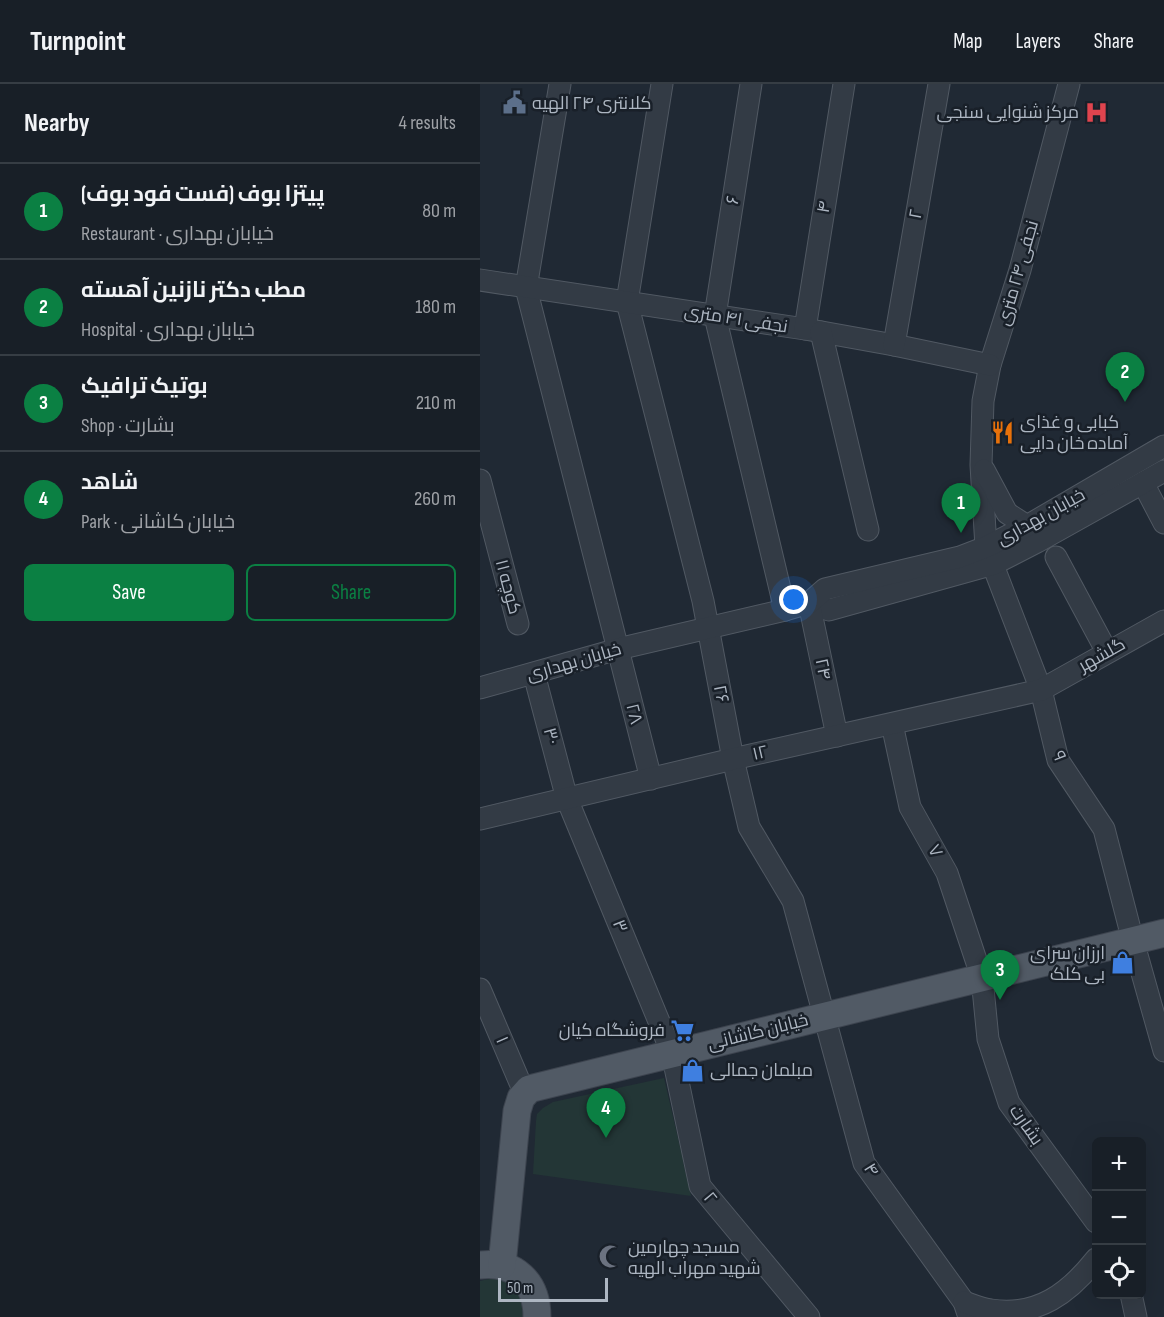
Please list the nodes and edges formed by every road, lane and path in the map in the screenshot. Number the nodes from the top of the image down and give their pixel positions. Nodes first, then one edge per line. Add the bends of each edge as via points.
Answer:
1 (560, 84) edge
2 (662, 84) edge
3 (751, 84) edge
4 (844, 84) edge
5 (939, 84) edge
6 (1069, 84) edge
7 (480, 280) edge
8 (526, 288) junction
9 (627, 302) junction
10 (715, 316) junction
11 (813, 331) junction
12 (894, 345) junction
13 (990, 365) junction
14 (1164, 446) edge
15 (981, 465) junction
16 (1164, 471) edge
17 (480, 480) edge
18 (1143, 483) junction
19 (1164, 523) edge
20 (868, 530) dead end
21 (1032, 534) junction
22 (990, 556) junction
23 (1056, 557) dead end
24 (808, 603) junction
25 (784, 610) junction
26 (1164, 621) edge
27 (518, 624) dead end
28 (708, 629) junction
29 (618, 649) junction
30 (1107, 652) junction
31 (534, 674) junction
32 (480, 688) edge
33 (1041, 690) junction
34 (892, 724) junction
35 (837, 736) junction
36 (733, 759) junction
37 (651, 779) junction
38 (567, 799) junction
39 (481, 814) edge
40 (1164, 933) edge
41 (1133, 941) junction
42 (982, 978) junction
43 (480, 988) edge
44 (824, 1016) junction
45 (1164, 1051) edge
46 (672, 1053) junction
47 (524, 1092) junction
48 (1092, 1216) edge
49 (1092, 1264) edge
50 (491, 1265) edge
51 (1132, 1299) edge
52 (966, 1310) edge
53 (808, 1316) edge
54 (537, 1317) edge
55 (1136, 1317) edge

1 - 8 street
2 - 9 street
3 - 10 street, ۶
4 - 11 street, ۴
5 - 12 street, ۲
6 - 13 street, نجفی ۲۴ متری via 1020,270
7 - 8 street, نجفی ۴۱ متری
8 - 9 street, نجفی ۴۱ متری
8 - 29 street, ۲۸
9 - 10 street, نجفی ۴۱ متری
9 - 28 street, ۲۶
10 - 11 street, نجفی ۴۱ متری
10 - 25 street
11 - 12 street, نجفی ۴۱ متری
11 - 20 street
12 - 13 street, نجفی ۴۱ متری
13 - 15 street, نجفی ۲۴ متری via 983,401
14 - 21 street, خیابان بهداری
15 - 21 street via 1007,513
15 - 22 street, نجفی ۲۴ متری
16 - 18 street, خیابان بهداری
17 - 27 street, کوچه ۱۱
18 - 19 street
18 - 21 street, خیابان بهداری
21 - 22 street, خیابان بهداری
22 - 24 street, خیابان بهداری via 829,610
22 - 33 street, ۹
23 - 30 street
24 - 25 street, خیابان بهداری
24 - 35 street, ۲۴
25 - 28 street, خیابان بهداری
26 - 30 street, گلشهر
28 - 29 street, خیابان بهداری
28 - 36 street, ۲۶
29 - 31 street, خیابان بهداری
29 - 37 street, ۲۸
30 - 33 street, گلشهر
31 - 32 street, خیابان بهداری
31 - 38 street, ۳۰
33 - 34 street, ۱۲
33 - 41 street, ۹ via 1058,760 1104,829
34 - 35 street, ۱۲
34 - 42 street, ۷ via 910,807 947,873
35 - 36 street, ۱۲
36 - 37 street, ۱۲
36 - 44 street, ۲۶ via 749,827 793,901
37 - 38 street, ۱۲
38 - 39 street, ۱۲
38 - 46 street, ۳
40 - 41 main road, خیابان کاشانی
41 - 42 main road, خیابان کاشانی
41 - 45 street, ۹
42 - 44 main road, خیابان کاشانی
42 - 48 street, بشارت via 988,1039 1009,1102
43 - 47 street, ۱
44 - 46 main road, خیابان کاشانی
44 - 52 street, ۴ via 864,1163
46 - 47 main road, خیابان کاشانی
46 - 53 street, ۲ via 700,1186
47 - 50 main road via 518,1104
49 - 52 street via 1080,1280 1050,1302 1024,1310
50 - 54 main road via 522,1276 534,1295
51 - 55 street

